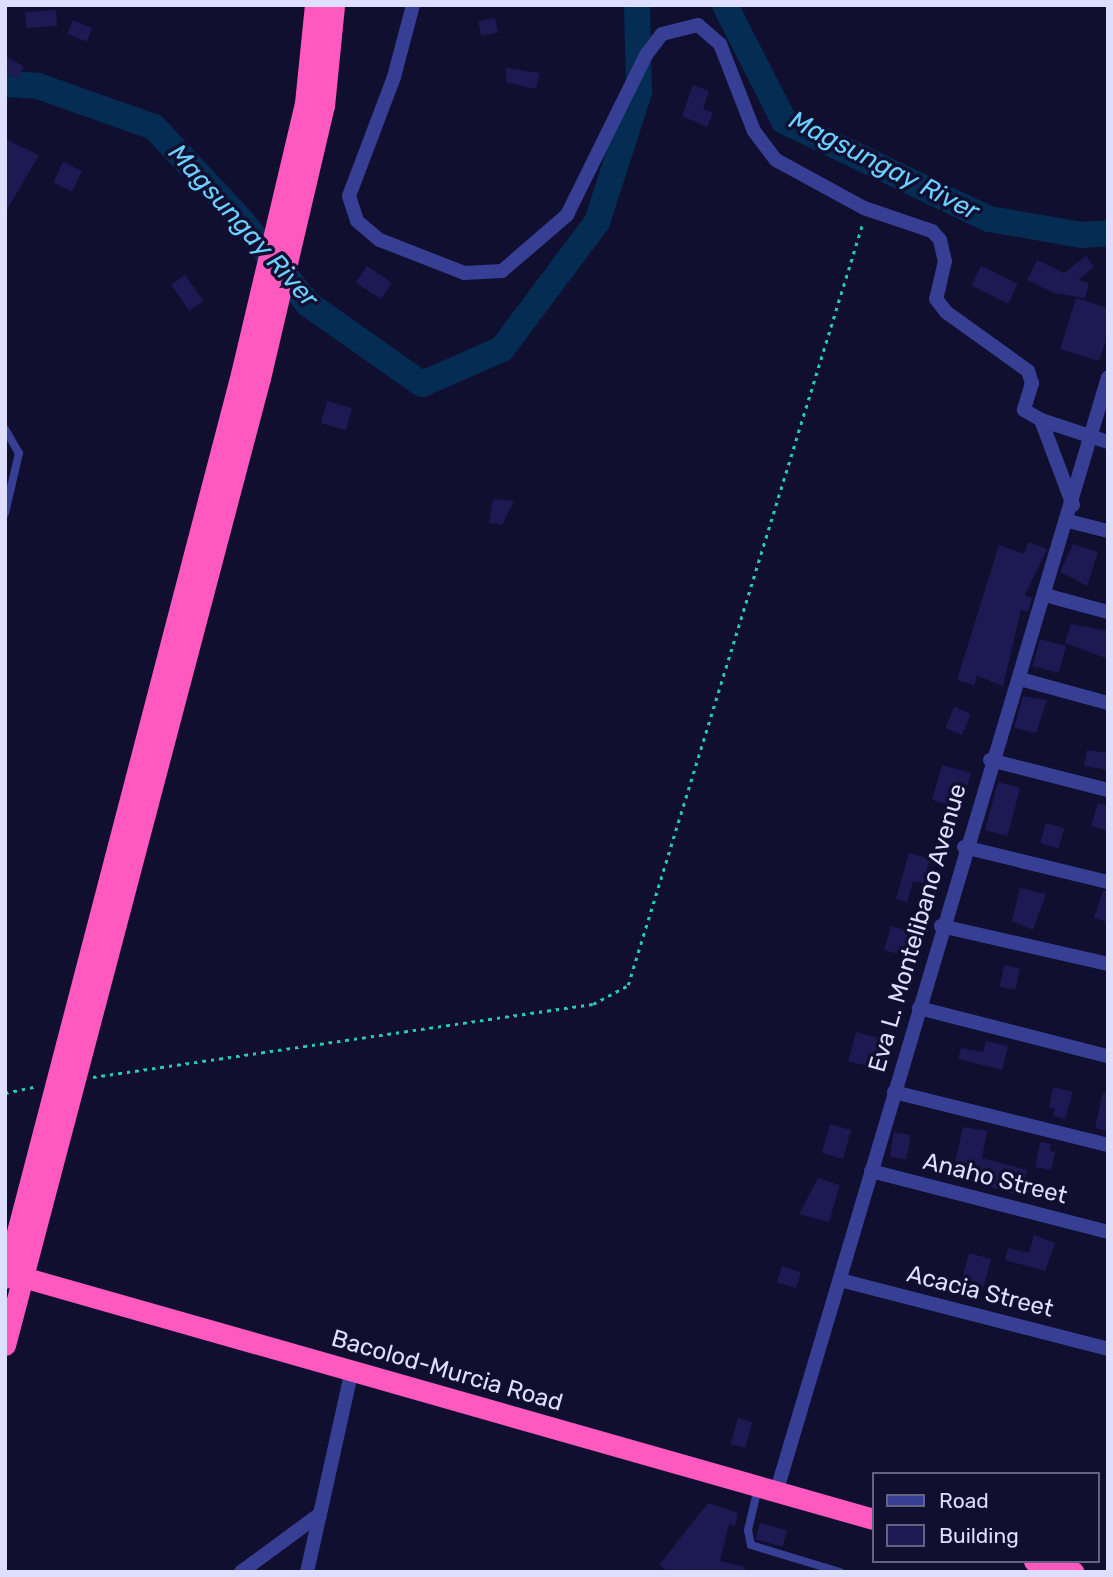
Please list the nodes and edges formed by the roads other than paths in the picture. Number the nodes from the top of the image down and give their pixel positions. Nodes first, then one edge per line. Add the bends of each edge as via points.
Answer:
1 (315, 5) edge
2 (334, 5) edge
3 (413, 5) edge
4 (298, 179) junction
5 (1108, 377) edge
6 (1041, 420) junction
7 (5, 429) edge
8 (1089, 438) junction
9 (1108, 442) edge
10 (1073, 505) junction
11 (5, 513) edge
12 (1068, 521) junction
13 (1108, 531) edge
14 (1045, 596) junction
15 (1108, 612) edge
16 (1020, 679) junction
17 (1108, 703) edge
18 (990, 760) junction
19 (1108, 790) edge
20 (964, 847) junction
21 (1108, 881) edge
22 (941, 926) junction
23 (1108, 964) edge
24 (919, 1008) junction
25 (1108, 1056) edge
26 (894, 1092) junction
27 (1108, 1145) edge
28 (871, 1171) junction
29 (1108, 1232) edge
30 (12, 1276) edge
31 (840, 1280) junction
32 (5, 1345) edge
33 (1108, 1349) edge
34 (352, 1370) junction
35 (767, 1491) junction
36 (320, 1514) junction
37 (872, 1519) edge
38 (1041, 1563) edge
39 (241, 1572) edge
40 (307, 1572) edge
41 (840, 1572) edge
42 (1074, 1572) edge

1 - 4 highway
2 - 4 highway via 324,106
3 - 6 street via 394,76 349,196 358,221 380,240 464,273 502,271 568,215 646,55 670,29 698,25 711,32 762,145 808,181 864,208 932,231 940,240 944,261 936,299 1028,371 1032,383 1024,410
4 - 30 highway via 251,376
5 - 8 street, Eva L. Montelibano Avenue
6 - 8 street
6 - 10 street
7 - 11 lane via 19,453
8 - 9 street
8 - 10 street, Eva L. Montelibano Avenue
10 - 12 street, Eva L. Montelibano Avenue
12 - 13 street
12 - 14 street, Eva L. Montelibano Avenue
14 - 15 street
14 - 16 street, Eva L. Montelibano Avenue
16 - 17 street
16 - 18 street, Eva L. Montelibano Avenue
18 - 19 street
18 - 20 street, Eva L. Montelibano Avenue
20 - 21 street
20 - 22 street, Eva L. Montelibano Avenue
22 - 23 street
22 - 24 street, Eva L. Montelibano Avenue
24 - 25 street
24 - 26 street, Eva L. Montelibano Avenue
26 - 27 street
26 - 28 street, Eva L. Montelibano Avenue
28 - 29 street, Anaho Street
28 - 31 street, Eva L. Montelibano Avenue
30 - 32 highway
30 - 34 highway, Bacolod-Murcia Road
31 - 33 street, Acacia Street
31 - 35 street, Eva L. Montelibano Avenue
34 - 35 highway, Bacolod-Murcia Road
34 - 36 street
35 - 37 highway, Bacolod-Murcia Road
35 - 41 lane via 748,1530 751,1545
36 - 39 street
36 - 40 street
38 - 42 highway

